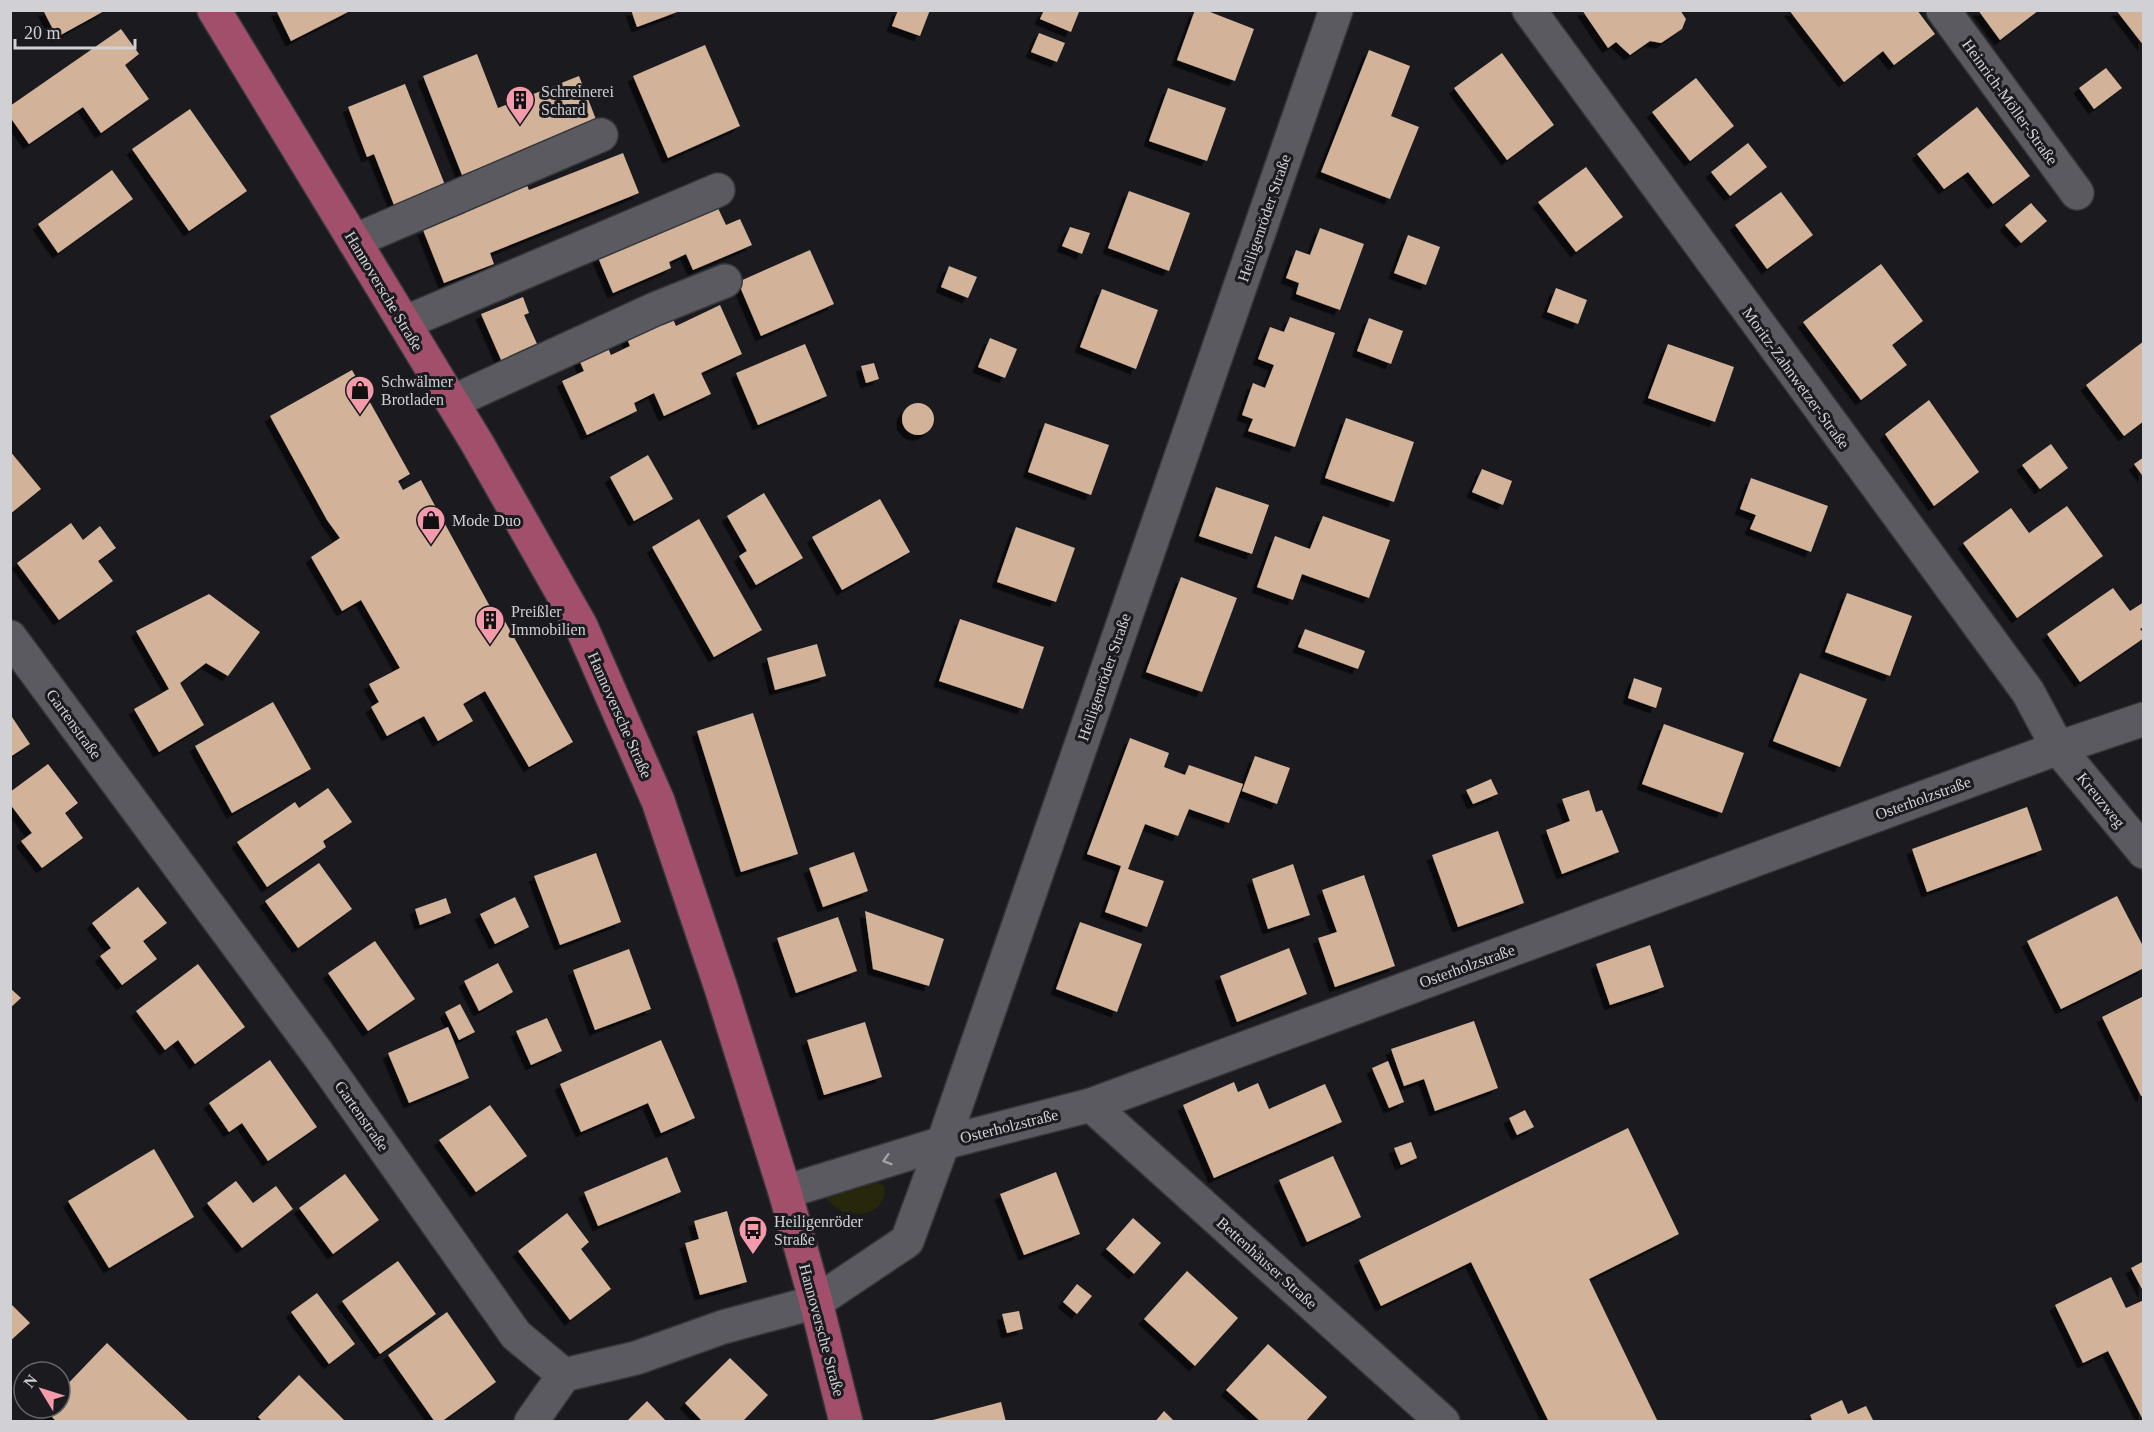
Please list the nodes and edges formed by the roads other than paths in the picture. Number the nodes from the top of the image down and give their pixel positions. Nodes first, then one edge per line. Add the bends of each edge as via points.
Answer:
1 (214, 10) edge
2 (1336, 10) edge
3 (1529, 10) edge
4 (1943, 10) edge
5 (601, 135) dead end
6 (718, 190) dead end
7 (2077, 193) dead end
8 (354, 241) junction
9 (725, 281) dead end
10 (404, 323) junction
11 (452, 402) junction
12 (10, 637) edge
13 (2144, 718) edge
14 (2058, 748) junction
15 (2144, 852) edge
16 (1091, 1105) junction
17 (943, 1143) junction
18 (785, 1192) junction
19 (816, 1302) junction
20 (564, 1375) junction
21 (531, 1422) edge
22 (846, 1422) edge
23 (1443, 1422) edge

1 - 8 main road, Hannoversche Straße
2 - 17 street, Heiligenröder Straße
3 - 14 street, Moritz-Zahnwetzer-Straße via 2028,692
4 - 7 street, Heinrich-Möller-Straße
5 - 8 street
6 - 10 street
8 - 10 main road, Hannoversche Straße
9 - 11 street
10 - 11 main road, Hannoversche Straße
11 - 18 main road, Hannoversche Straße via 581,626 658,801
12 - 20 street, Gartenstraße via 318,1054 516,1335
13 - 14 street, Osterholzstraße
14 - 15 street, Kreuzweg
14 - 16 street, Osterholzstraße
16 - 17 street, Osterholzstraße
16 - 23 street, Bettenhäuser Straße
17 -> 18 street, Osterholzstraße
17 - 19 street, Heiligenröder Straße via 907,1241
18 - 19 main road, Hannoversche Straße
19 - 20 street via 723,1327 636,1358
19 - 22 main road, Hannoversche Straße
20 - 21 street

